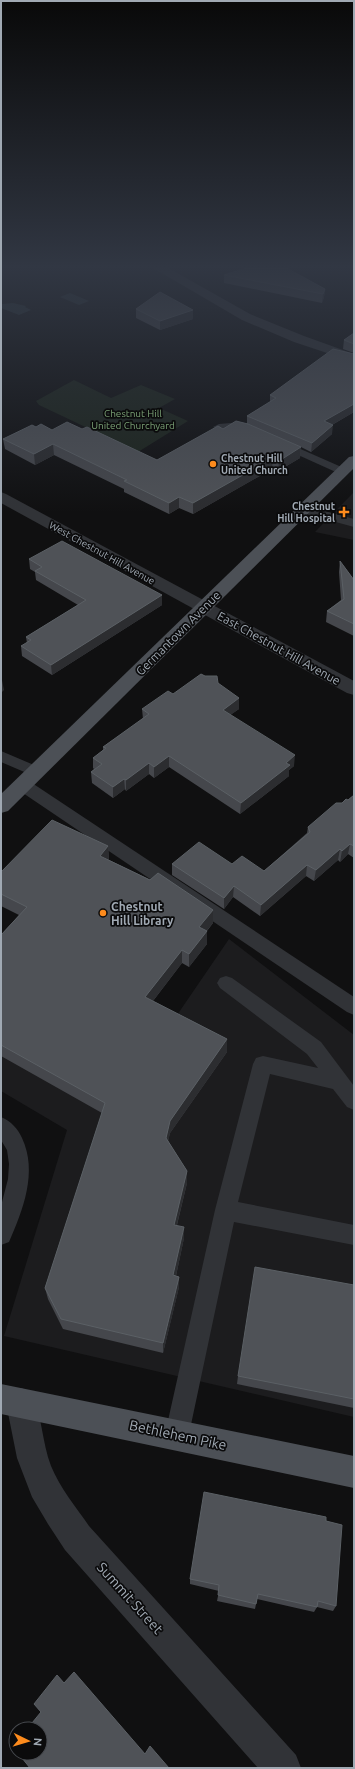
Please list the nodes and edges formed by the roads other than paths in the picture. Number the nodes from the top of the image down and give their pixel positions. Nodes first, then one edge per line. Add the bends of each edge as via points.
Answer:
1 (322, 348) edge
2 (354, 358) edge
3 (219, 427) edge
4 (259, 434) edge
5 (272, 440) edge
6 (348, 465) edge
7 (1, 497) edge
8 (303, 509) junction
9 (354, 523) edge
10 (204, 608) junction
11 (354, 689) edge
12 (1, 756) edge
13 (36, 772) junction
14 (23, 785) junction
15 (1, 806) edge
16 (226, 983) dead end
17 (354, 1007) edge
18 (340, 1082) junction
19 (354, 1100) edge
20 (1, 1126) edge
21 (226, 1210) junction
22 (1, 1235) edge
23 (354, 1235) edge
24 (11, 1401) edge
25 (177, 1434) junction
26 (354, 1472) edge
27 (283, 1768) edge

1 - 2 street
3 - 4 lane via 240,426
5 - 6 lane
6 - 8 main road, Germantown Avenue
7 - 10 street, West Chestnut Hill Avenue
8 - 9 lane
8 - 10 main road, Germantown Avenue
10 - 11 street, East Chestnut Hill Avenue
10 - 13 main road, Germantown Avenue
12 - 13 lane
13 - 14 main road, Germantown Avenue
14 - 15 main road, Germantown Avenue
14 - 17 lane
16 - 18 lane via 314,1048
18 - 19 lane
18 - 21 lane via 263,1064
20 - 22 lane via 13,1139 20,1155 16,1194
21 - 23 lane
21 - 25 lane
24 - 25 main road, Bethlehem Pike
24 - 27 street, Summit Street via 27,1436 35,1467 50,1498 77,1538
25 - 26 main road, Bethlehem Pike

